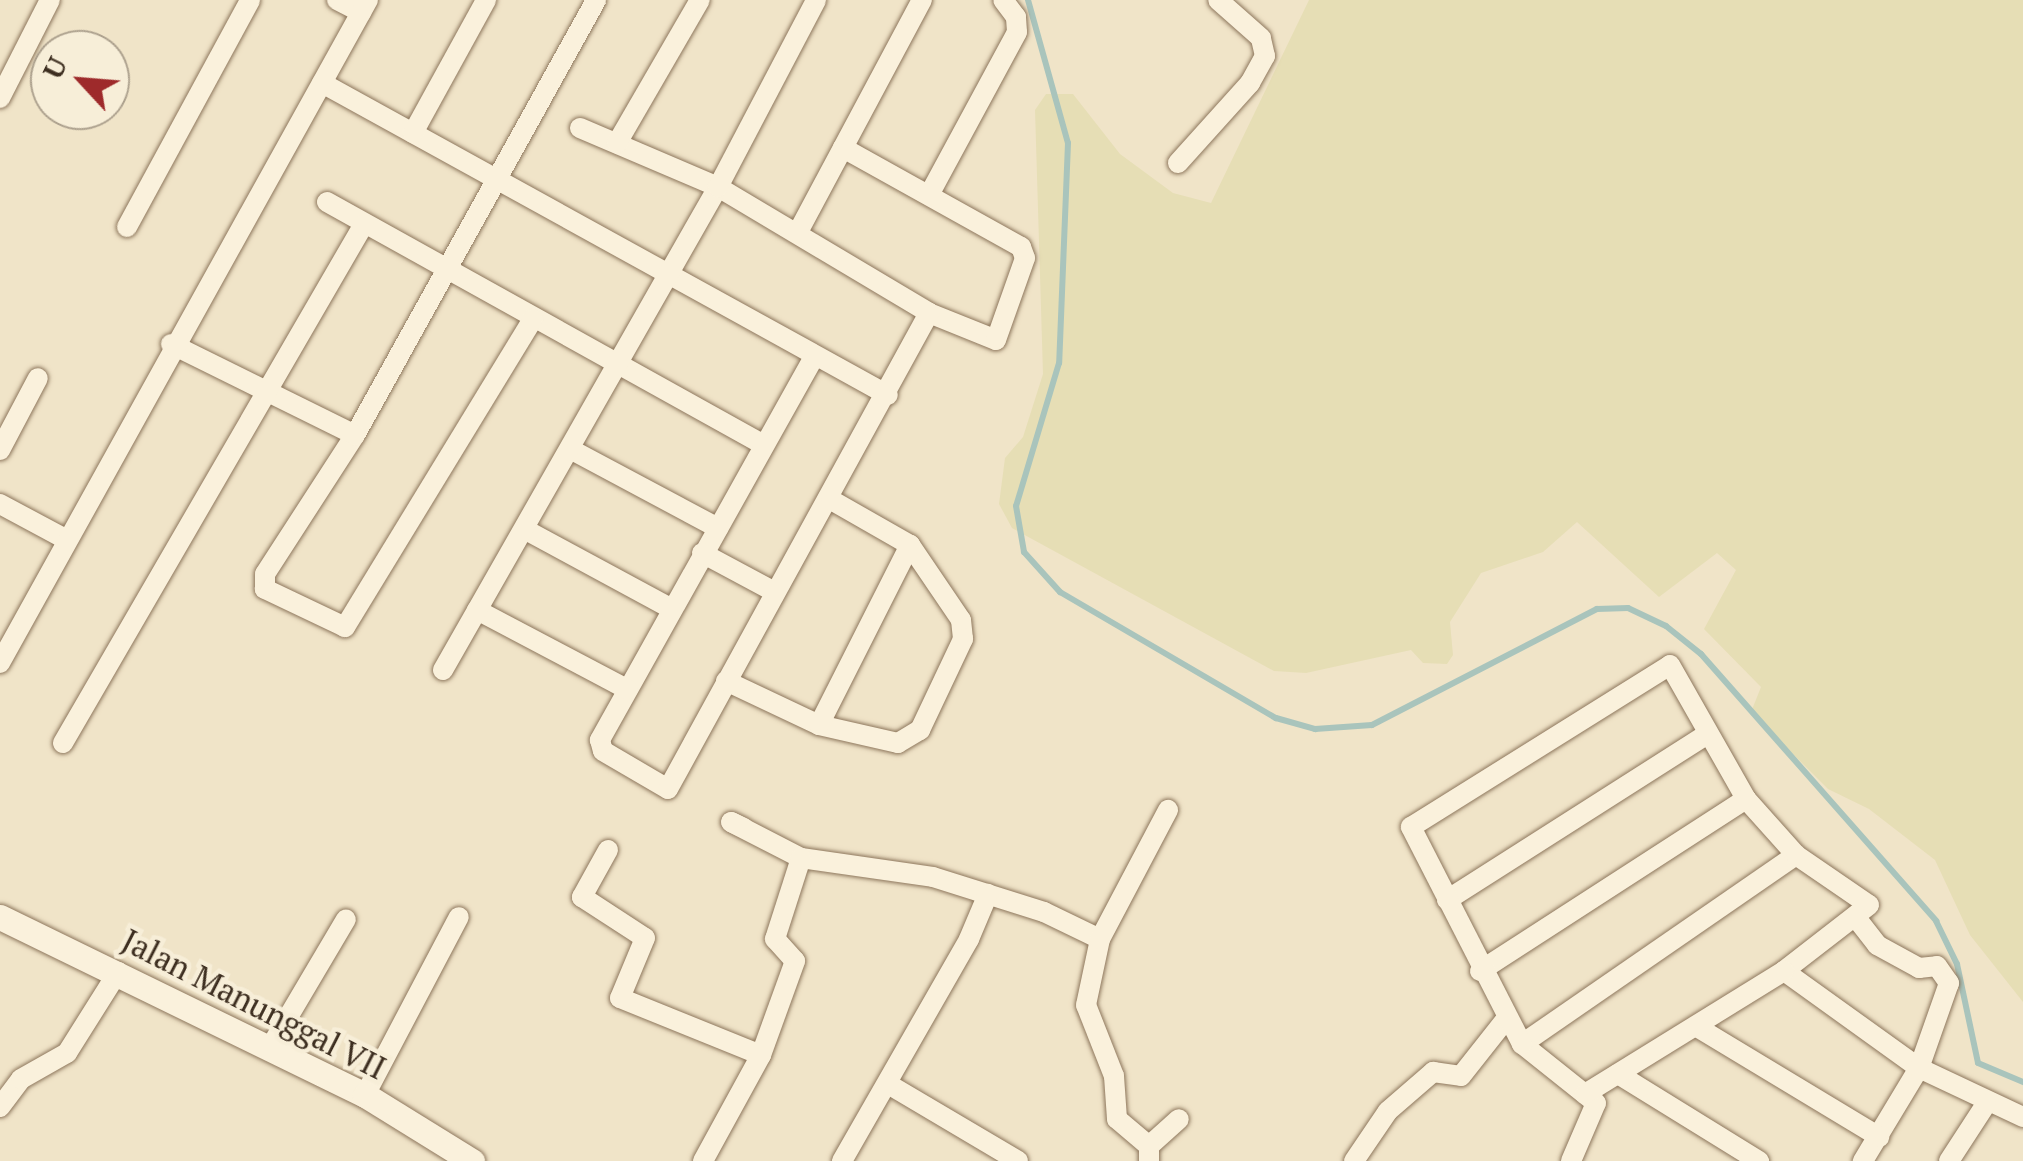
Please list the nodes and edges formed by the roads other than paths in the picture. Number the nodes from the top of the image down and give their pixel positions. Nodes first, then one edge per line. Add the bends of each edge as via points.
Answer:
1 (50, 0) edge
2 (250, 0) edge
3 (337, 0) edge
4 (486, 0) edge
5 (596, 0) edge
6 (700, 0) edge
7 (816, 0) edge
8 (922, 0) edge
9 (1003, 0) edge
10 (1218, 0) edge
11 (364, 6) edge
12 (322, 83) junction
13 (0, 98) edge
14 (580, 128) dead end
15 (412, 133) junction
16 (617, 143) junction
17 (844, 148) junction
18 (1178, 162) dead end
19 (498, 181) junction
20 (718, 187) junction
21 (929, 195) junction
22 (327, 202) dead end
23 (364, 224) junction
24 (127, 227) dead end
25 (798, 232) junction
26 (447, 272) junction
27 (668, 275) junction
28 (929, 314) junction
29 (533, 319) junction
30 (171, 344) junction
31 (814, 357) junction
32 (618, 366) junction
33 (38, 378) dead end
34 (263, 393) junction
35 (888, 395) junction
36 (355, 435) junction
37 (764, 446) junction
38 (570, 449) junction
39 (0, 450) edge
40 (831, 500) junction
41 (0, 504) edge
42 (718, 528) junction
43 (524, 529) junction
44 (67, 540) junction
45 (910, 545) junction
46 (702, 553) junction
47 (773, 591) junction
48 (672, 609) junction
49 (477, 610) junction
50 (4, 649) edge
51 (443, 670) dead end
52 (726, 681) junction
53 (627, 689) junction
54 (818, 724) junction
55 (1706, 735) junction
56 (63, 743) dead end
57 (1746, 799) junction
58 (1168, 810) dead end
59 (744, 828) dead end
60 (608, 850) dead end
61 (1796, 855) junction
62 (801, 858) junction
63 (988, 894) junction
64 (1447, 900) junction
65 (0, 917) edge
66 (459, 917) dead end
67 (346, 919) dead end
68 (1856, 919) junction
69 (1100, 939) junction
70 (1784, 971) junction
71 (118, 972) junction
72 (1480, 972) junction
73 (1506, 1019) junction
74 (1697, 1026) junction
75 (1522, 1044) junction
76 (271, 1046) junction
77 (761, 1055) junction
78 (1919, 1068) junction
79 (1618, 1074) junction
80 (888, 1084) junction
81 (364, 1094) junction
82 (1591, 1098) junction
83 (1986, 1104) junction
84 (0, 1107) edge
85 (2023, 1117) edge
86 (1179, 1119) dead end
87 (1879, 1137) junction
88 (1149, 1153) edge
89 (472, 1161) edge
90 (703, 1161) edge
91 (842, 1161) edge
92 (1018, 1161) edge
93 (1354, 1161) edge
94 (1571, 1161) edge
95 (1759, 1161) edge
96 (1863, 1161) edge
97 (1948, 1161) edge

1 - 13 street
2 - 24 street
3 - 11 street
4 - 15 street
5 - 19 street
6 - 16 street
7 - 20 street
8 - 17 street
9 - 21 street via 1016,17 1017,32
10 - 18 street via 1261,38 1265,56 1250,83
11 - 12 street
12 - 15 street
12 - 30 street
14 - 16 street
15 - 19 street
16 - 20 street
17 - 21 street
17 - 25 street
19 - 26 street
19 - 27 street
20 - 25 street
20 - 27 street
21 - 28 street via 1026,254 995,340
22 - 23 street
23 - 26 street
23 - 34 street
25 - 28 street
26 - 29 street
26 - 36 street
27 - 31 street
27 - 32 street
28 - 35 street
29 - 32 street
29 - 36 street via 348,622 339,626 262,583
30 - 34 street
30 - 44 street
31 - 35 street
31 - 37 street
32 - 37 street
32 - 38 street
33 - 39 street
34 - 36 street
34 - 56 street
35 - 40 street
37 - 42 street
38 - 42 street
38 - 43 street
40 - 45 street
40 - 47 street
41 - 44 street
42 - 46 street
43 - 48 street
43 - 49 street
44 - 50 street
45 - 54 street
45 - 54 street via 964,634 920,730 898,743
46 - 47 street
46 - 48 street
47 - 52 street
48 - 53 street
49 - 51 street
49 - 53 street
52 - 53 street via 668,788 600,745
52 - 54 street
55 - 57 street
55 - 64 street
55 - 64 street via 1665,664 1414,820 1412,831
57 - 61 street
57 - 72 street
58 - 69 street
59 - 62 street via 731,822
60 - 77 street via 582,897 645,938 620,998
61 - 68 street via 1868,901
61 - 75 street
62 - 63 street via 869,864
62 - 77 street via 776,939 795,961
63 - 69 street
63 - 80 street
64 - 72 street
65 - 71 street, Jalan Manunggal VII
66 - 81 street
67 - 76 street
68 - 70 street
68 - 78 street via 1860,932 1904,962 1946,973 1949,983
69 - 88 street via 1089,1019 1114,1076 1117,1119
70 - 74 street
70 - 78 street
71 - 76 street, Jalan Manunggal VII
71 - 84 street via 67,1053 21,1079
72 - 73 street
73 - 75 street
73 - 93 street via 1461,1076 1433,1072 1388,1111
74 - 79 street
74 - 87 street
75 - 82 street
76 - 81 street, Jalan Manunggal VII
77 - 90 street
78 - 83 street
78 - 87 street
79 - 82 street
79 - 95 street
80 - 91 street
80 - 92 street
81 - 89 street, Jalan Manunggal VII
82 - 94 street
83 - 85 street
83 - 97 street
86 - 88 street
87 - 96 street

